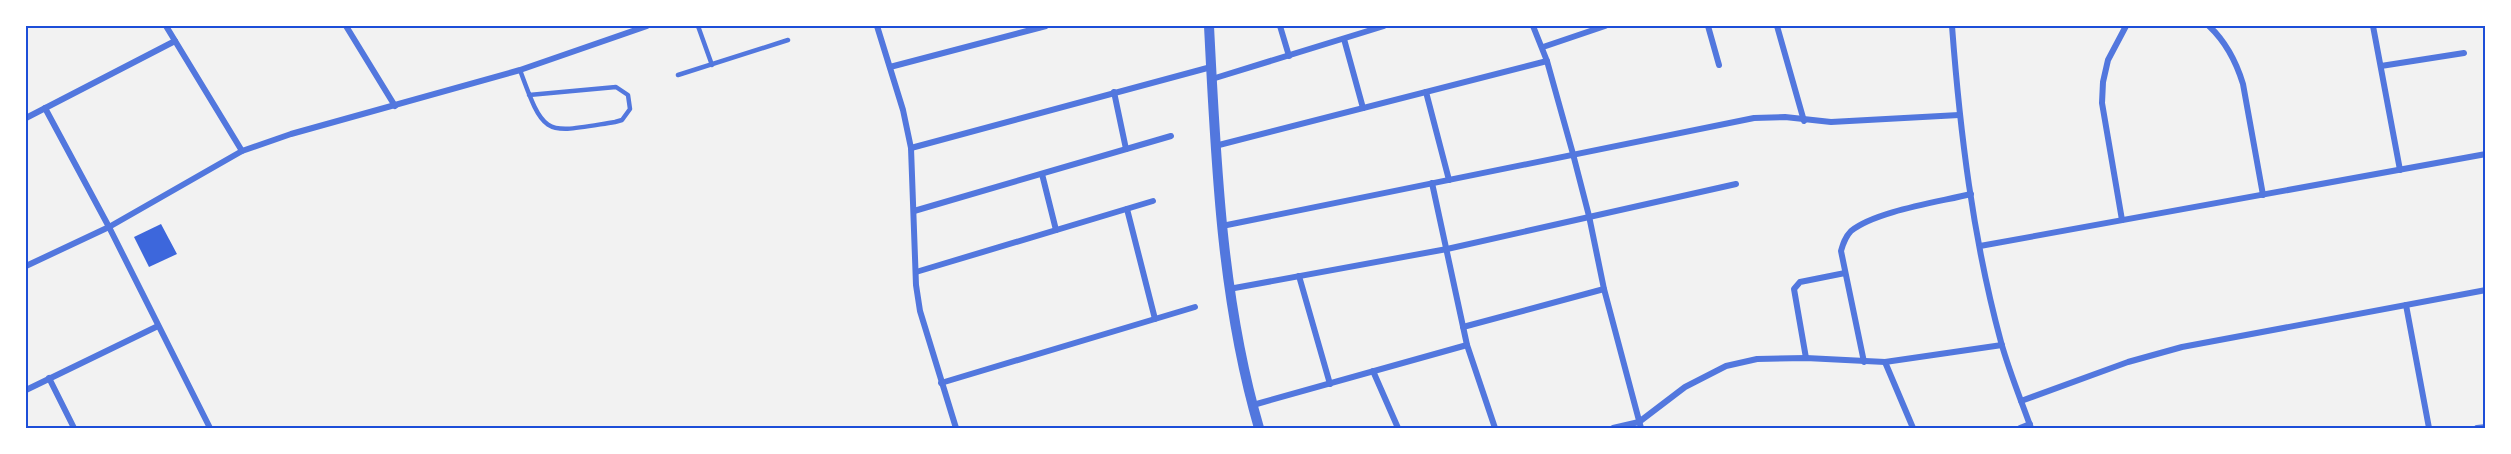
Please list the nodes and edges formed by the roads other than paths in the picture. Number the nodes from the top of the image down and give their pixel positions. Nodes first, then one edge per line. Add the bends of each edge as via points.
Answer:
1 (166, 26) edge
2 (346, 26) edge
3 (648, 26) edge
4 (698, 26) edge
5 (877, 26) edge
6 (1046, 26) edge
7 (1209, 26) edge
8 (1280, 26) edge
9 (1384, 26) edge
10 (1533, 26) edge
11 (1605, 26) edge
12 (1708, 26) edge
13 (1777, 26) edge
14 (1952, 26) edge
15 (2126, 26) edge
16 (2209, 26) edge
17 (2373, 26) edge
18 (1344, 39) junction
19 (788, 40) dead end
20 (175, 41) junction
21 (1543, 47) junction
22 (2464, 53) dead end
23 (1289, 56) junction
24 (1547, 61) junction
25 (712, 64) junction
26 (1719, 65) dead end
27 (1211, 66) junction
28 (2381, 66) junction
29 (890, 67) junction
30 (520, 70) junction
31 (678, 75) dead end
32 (1212, 79) junction
33 (1114, 92) junction
34 (1426, 92) junction
35 (529, 94) junction
36 (395, 106) junction
37 (45, 108) junction
38 (1363, 108) junction
39 (1959, 115) junction
40 (26, 118) edge
41 (1804, 121) junction
42 (1171, 136) dead end
43 (1215, 146) junction
44 (911, 148) junction
45 (1126, 149) junction
46 (242, 150) junction
47 (1573, 154) junction
48 (2486, 154) edge
49 (2400, 170) junction
50 (1042, 174) junction
51 (1449, 180) junction
52 (1432, 183) junction
53 (1736, 184) dead end
54 (1971, 194) junction
55 (2263, 195) junction
56 (1153, 201) dead end
57 (1127, 209) junction
58 (914, 211) junction
59 (1589, 216) junction
60 (2122, 220) junction
61 (1222, 226) junction
62 (109, 227) junction
63 (1056, 230) junction
64 (1980, 246) junction
65 (1447, 249) junction
66 (26, 266) edge
67 (916, 272) junction
68 (1845, 273) junction
69 (1299, 276) junction
70 (1229, 289) junction
71 (1604, 289) junction
72 (2486, 290) edge
73 (2406, 305) junction
74 (1195, 307) dead end
75 (1155, 319) junction
76 (158, 326) junction
77 (1463, 327) junction
78 (1467, 345) junction
79 (2002, 345) junction
80 (1806, 358) junction
81 (1864, 362) junction
82 (1885, 362) junction
83 (1373, 371) junction
84 (49, 378) junction
85 (941, 383) junction
86 (1330, 384) junction
87 (26, 390) edge
88 (2021, 401) junction
89 (1253, 405) junction
90 (1640, 425) edge
91 (2030, 427) edge
92 (2486, 427) edge
93 (74, 429) edge
94 (210, 429) edge
95 (956, 429) edge
96 (1259, 429) edge
97 (1398, 429) edge
98 (1495, 429) edge
99 (1613, 429) edge
100 (1913, 429) edge
101 (2020, 429) edge
102 (2429, 429) edge
103 (2477, 429) edge

1 - 20 street
2 - 36 street
3 - 30 street
4 - 25 lane
5 - 29 street
6 - 29 street
7 - 27 street
8 - 23 street
9 - 18 street
10 - 21 street
11 - 21 street
12 - 26 street
13 - 41 street
14 - 39 street
15 - 60 street via 2108,60 2102,103
16 - 55 street via 2229,49 2243,84
17 - 28 street
18 - 23 street
18 - 38 street
19 - 25 lane
20 - 37 street
20 - 46 street
21 - 24 street
22 - 28 street
23 - 32 street
24 - 34 street
24 - 47 street
25 - 31 lane
27 - 32 street
27 - 33 street
28 - 49 street
29 - 44 street
30 - 35 lane
30 - 36 street
32 - 43 street
33 - 44 street
33 - 45 street
34 - 38 street
34 - 51 street
35 - 35 lane via 541,119 553,128 615,122 630,109 628,95 616,87
36 - 46 street
37 - 40 street
37 - 62 street
38 - 43 street
39 - 41 street
39 - 54 street
41 - 47 street via 1754,118
42 - 45 street
43 - 61 street
44 - 58 street
45 - 50 street
46 - 62 street
47 - 51 street
47 - 59 street
48 - 49 street
49 - 55 street
50 - 58 street
50 - 63 street
51 - 52 street
52 - 61 street
52 - 65 street
53 - 59 street
54 - 64 street
54 - 68 street via 1865,223 1850,232 1841,251
55 - 60 street
56 - 57 street
57 - 63 street
57 - 75 street
58 - 67 street
59 - 65 street
59 - 71 street
60 - 64 street
61 - 70 street
62 - 66 street
62 - 76 street
63 - 67 street
64 - 79 street
65 - 69 street
65 - 77 street
67 - 85 street via 920,311
68 - 80 street via 1800,282 1794,289
68 - 81 street
69 - 70 street
69 - 86 street
70 - 89 street
71 - 77 street
71 - 90 street
72 - 73 street
73 - 88 street via 2182,346
73 - 102 street
74 - 75 street
75 - 85 street
76 - 84 street
76 - 94 street
77 - 78 street
78 - 83 street
78 - 98 street
79 - 82 street
79 - 88 street
80 - 81 street
80 - 90 street via 1757,359 1726,366 1685,387
81 - 82 street
82 - 100 street
83 - 86 street
83 - 97 street
84 - 87 street
84 - 93 street
85 - 95 street
86 - 89 street
88 - 91 street
89 - 96 street
90 - 99 street
91 - 101 street
92 - 103 street

